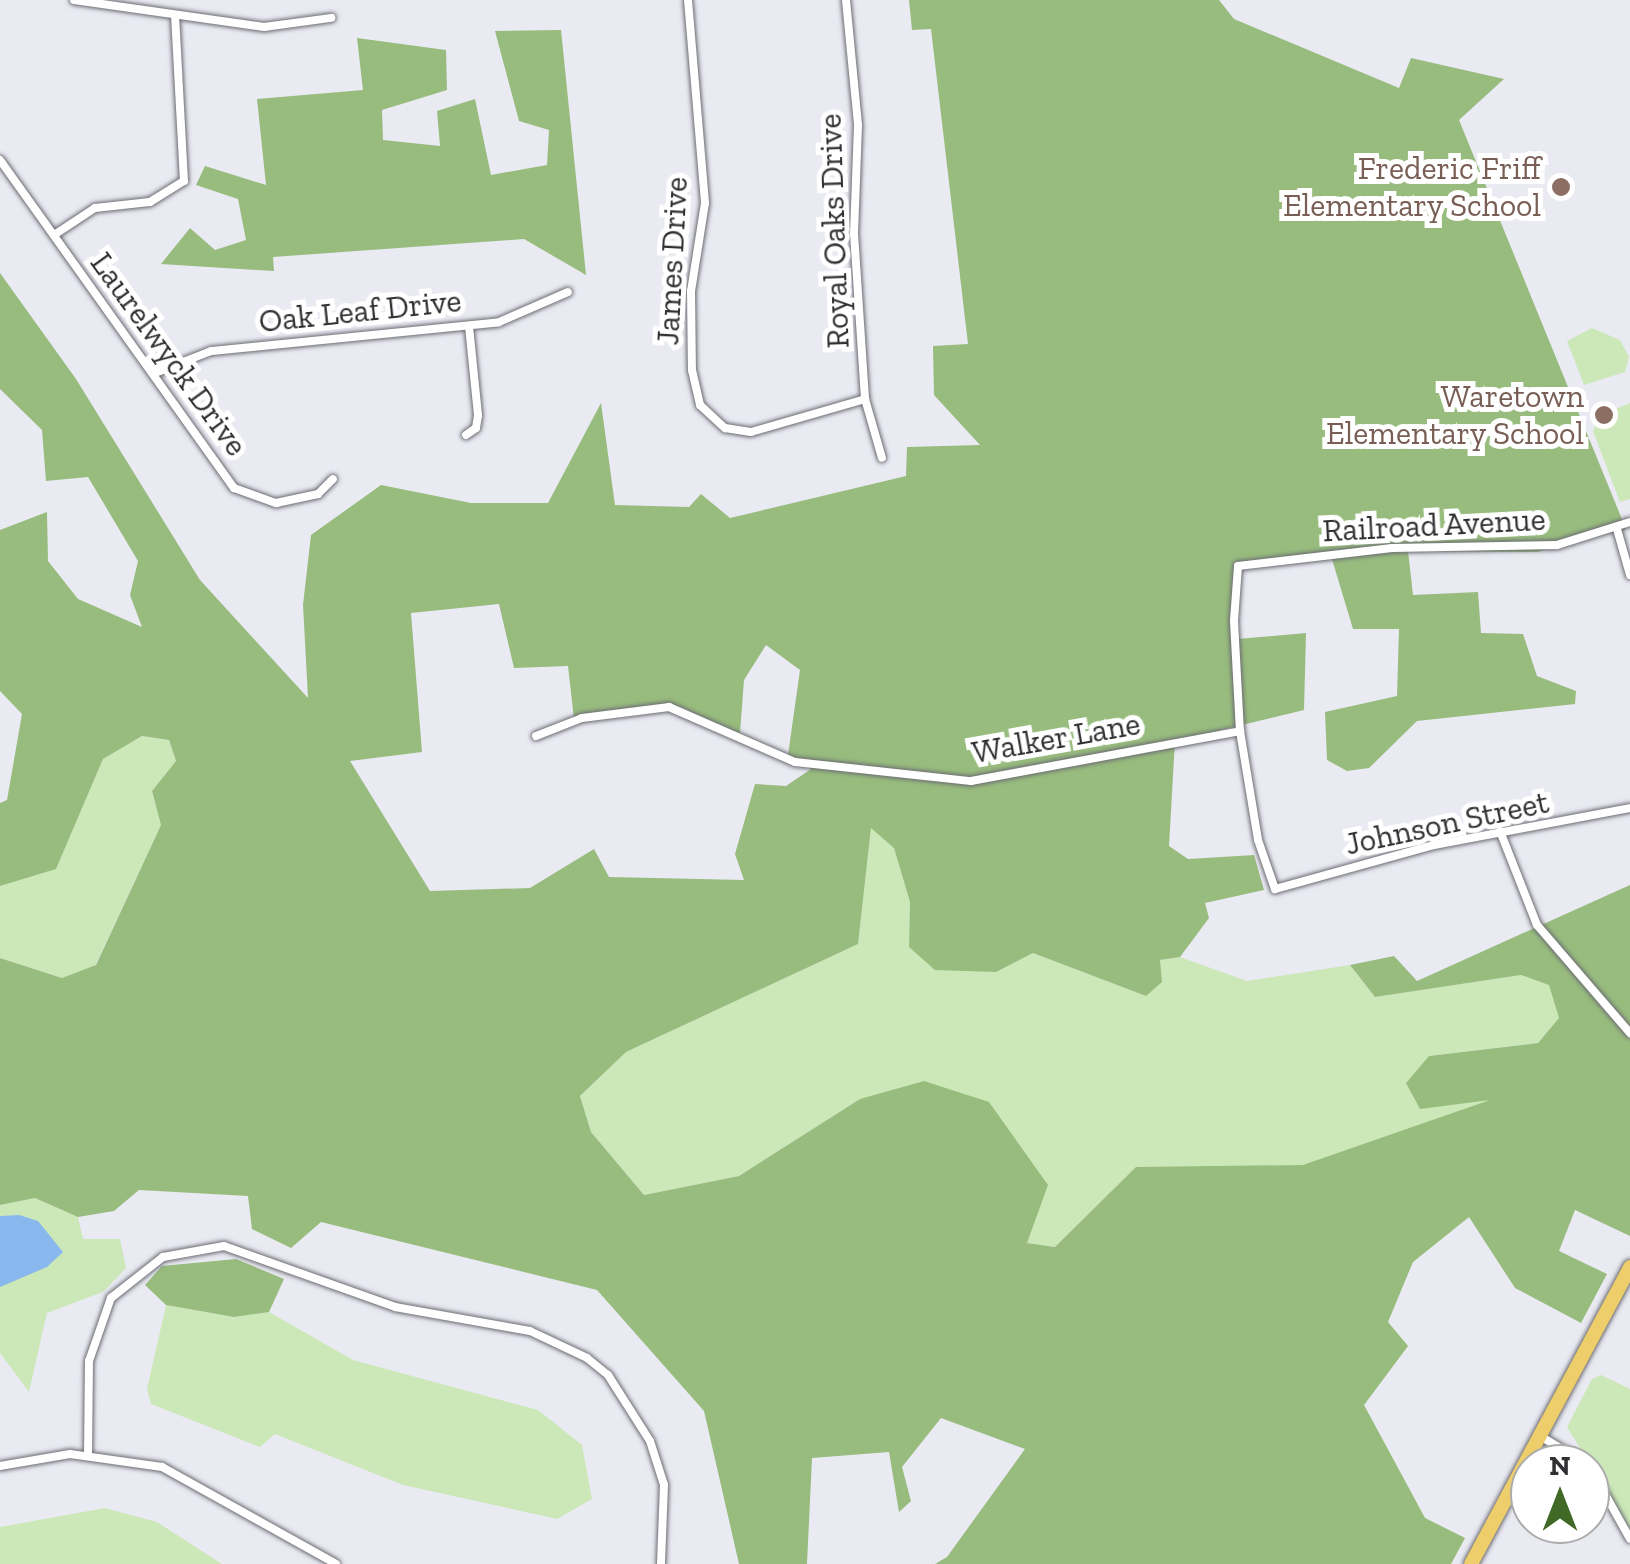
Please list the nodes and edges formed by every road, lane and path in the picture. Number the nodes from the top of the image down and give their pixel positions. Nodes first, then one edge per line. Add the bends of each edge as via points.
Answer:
1 (74, 0) edge
2 (688, 0) edge
3 (846, 0) edge
4 (175, 16) junction
5 (331, 18) dead end
6 (0, 160) edge
7 (54, 235) junction
8 (568, 292) dead end
9 (469, 326) junction
10 (155, 373) junction
11 (865, 399) junction
12 (466, 436) dead end
13 (882, 458) dead end
14 (333, 479) dead end
15 (1630, 522) edge
16 (1617, 528) junction
17 (1630, 575) edge
18 (1240, 731) junction
19 (536, 736) dead end
20 (1630, 808) edge
21 (1500, 831) junction
22 (1630, 1033) edge
23 (1630, 1267) edge
24 (1538, 1435) junction
25 (1553, 1444) edge
26 (88, 1455) junction
27 (0, 1466) edge
28 (1610, 1504) edge
29 (1630, 1539) edge
30 (336, 1564) edge
31 (661, 1564) edge
32 (1471, 1564) edge

1 - 4 street
2 - 11 street, James Drive via 705,203 691,291 692,370 700,405 725,428 751,432
3 - 11 street, Royal Oaks Drive via 858,125 854,233
4 - 5 street via 264,27
4 - 7 street via 184,181 150,202 95,208
6 - 7 street, Laurelwyck Drive
7 - 10 street, Laurelwyck Drive
8 - 9 street, Oak Leaf Drive via 509,319
9 - 10 street, Oak Leaf Drive via 212,351
9 - 12 street via 478,415
10 - 14 street, Laurelwyck Drive via 245,495 286,502 318,494
11 - 13 street, Royal Oaks Drive
15 - 16 street, Railroad Avenue
16 - 17 street
16 - 18 street, Railroad Avenue via 1557,545 1392,548 1238,566
18 - 19 street, Walker Lane via 971,781 795,762 669,707 582,718
18 - 21 street, Johnson Street via 1258,840 1275,889
20 - 21 street, Johnson Street via 1537,831
21 - 22 street via 1537,924
23 - 24 highway
24 - 25 street
24 - 32 highway
26 - 27 street via 30,1457
26 - 30 street via 162,1467 199,1482
26 - 31 street via 90,1361 111,1298 163,1257 224,1246 395,1307 530,1331 587,1358 608,1375 650,1441 664,1485
28 - 29 street

